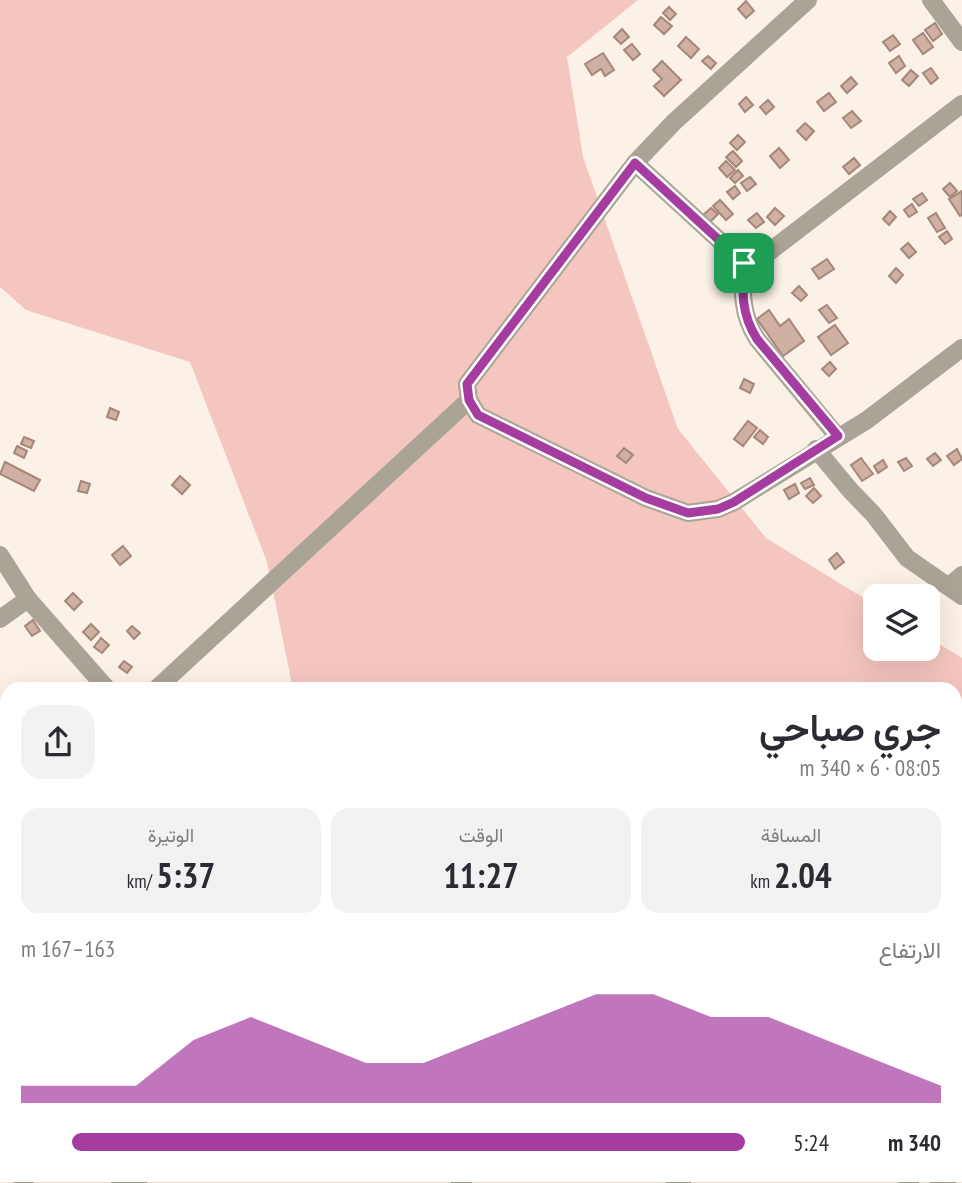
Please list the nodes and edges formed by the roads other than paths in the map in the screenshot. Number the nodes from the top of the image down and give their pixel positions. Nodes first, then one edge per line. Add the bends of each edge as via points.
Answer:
1 (808, 0) edge
2 (931, 0) edge
3 (962, 42) edge
4 (962, 104) edge
5 (635, 163) junction
6 (744, 263) junction
7 (962, 348) edge
8 (469, 400) junction
9 (838, 436) junction
10 (816, 449) junction
11 (0, 555) edge
12 (958, 586) edge
13 (28, 599) junction
14 (0, 619) edge
15 (101, 682) edge
16 (164, 682) edge

1 - 5 street
2 - 3 street
4 - 6 street via 760,259
5 - 6 street
5 - 8 street via 467,384
6 - 9 street via 748,326
7 - 9 street via 867,420
8 - 10 street via 478,415 646,498 688,513 734,502
8 - 16 street
9 - 10 street
10 - 12 street via 906,558
11 - 13 street
13 - 14 street
13 - 15 street

